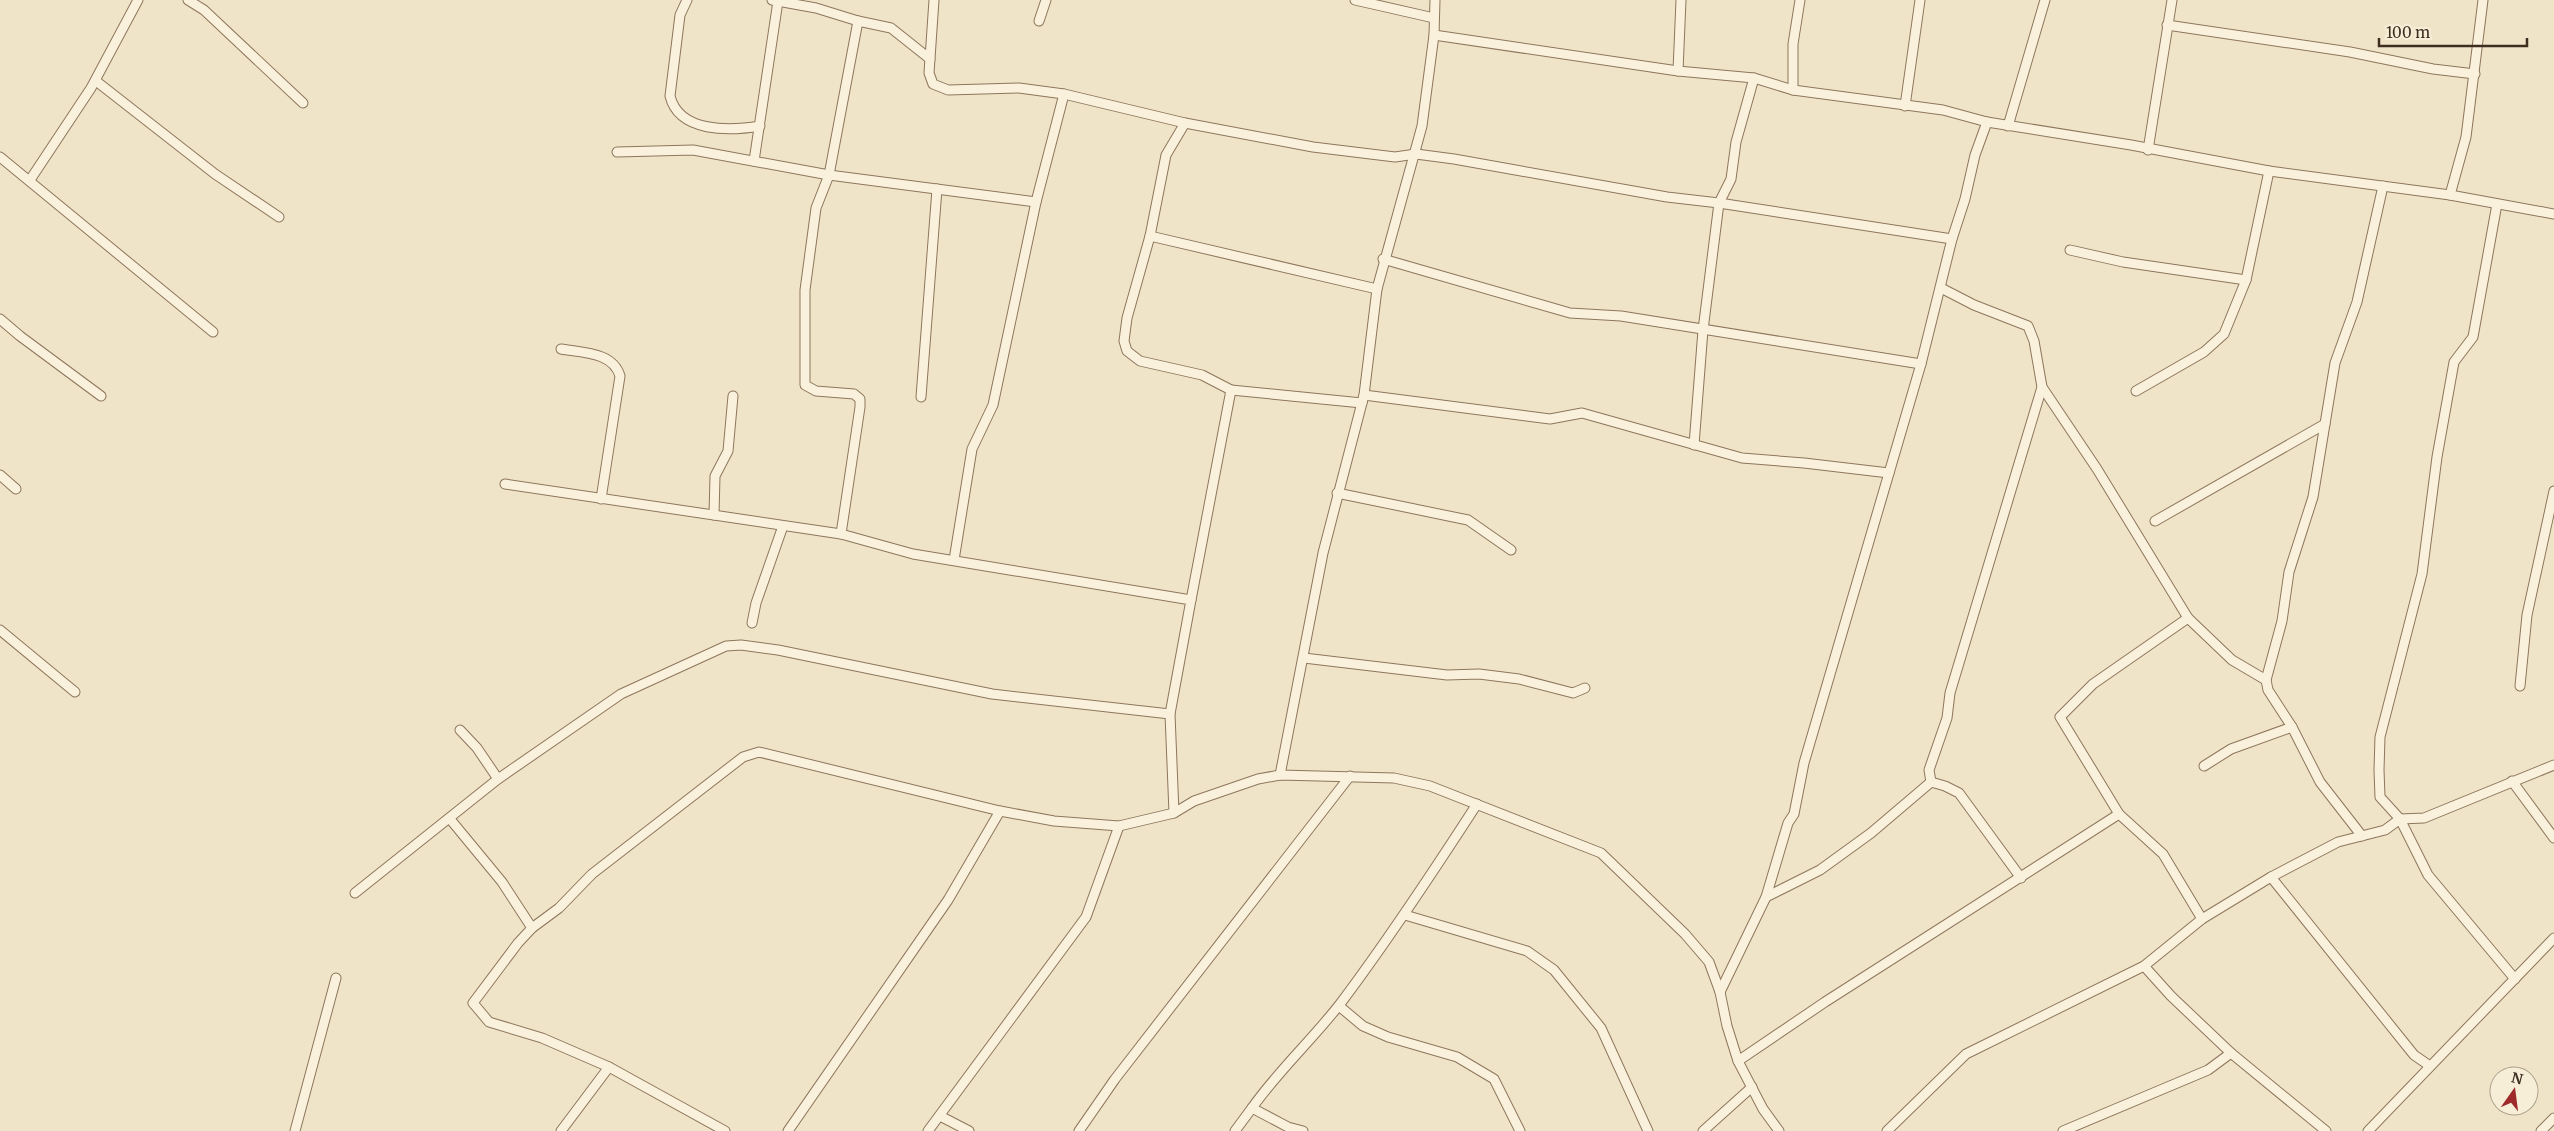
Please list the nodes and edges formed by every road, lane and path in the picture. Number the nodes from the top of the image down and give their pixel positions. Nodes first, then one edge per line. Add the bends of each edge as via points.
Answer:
1 (138, 0) edge
2 (188, 0) edge
3 (687, 0) edge
4 (934, 0) edge
5 (1046, 0) edge
6 (1355, 0) edge
7 (1435, 0) edge
8 (1681, 0) edge
9 (1800, 0) edge
10 (1920, 0) edge
11 (2045, 0) edge
12 (2172, 0) edge
13 (2483, 0) edge
14 (775, 1) edge
15 (801, 3) edge
16 (1434, 18) junction
17 (1039, 21) dead end
18 (858, 22) junction
19 (2167, 25) junction
20 (1434, 35) junction
21 (930, 59) junction
22 (1678, 70) junction
23 (2475, 74) junction
24 (1754, 78) junction
25 (96, 81) junction
26 (1793, 90) junction
27 (1064, 94) junction
28 (303, 103) dead end
29 (1905, 106) junction
30 (1987, 122) junction
31 (1185, 123) junction
32 (760, 126) junction
33 (2008, 126) junction
34 (2148, 150) junction
35 (617, 152) dead end
36 (1416, 154) junction
37 (0, 157) edge
38 (754, 161) junction
39 (2269, 171) junction
40 (829, 175) junction
41 (30, 180) junction
42 (2383, 186) junction
43 (937, 189) junction
44 (2450, 195) junction
45 (1036, 202) junction
46 (1719, 203) junction
47 (2497, 204) junction
48 (2554, 214) edge
49 (279, 217) dead end
50 (1150, 236) junction
51 (1952, 240) junction
52 (2070, 250) dead end
53 (1383, 259) junction
54 (2246, 280) junction
55 (1941, 288) junction
56 (1376, 289) junction
57 (0, 319) edge
58 (1703, 330) junction
59 (212, 332) dead end
60 (562, 349) dead end
61 (1921, 364) junction
62 (2042, 387) junction
63 (1231, 390) junction
64 (2136, 391) dead end
65 (101, 396) dead end
66 (733, 396) dead end
67 (921, 396) dead end
68 (1363, 399) junction
69 (2324, 424) junction
70 (1694, 446) junction
71 (1889, 473) junction
72 (0, 475) edge
73 (505, 484) dead end
74 (16, 488) dead end
75 (2554, 491) edge
76 (1337, 493) junction
77 (601, 499) junction
78 (714, 515) junction
79 (2155, 521) dead end
80 (783, 526) junction
81 (841, 534) junction
82 (1511, 550) dead end
83 (954, 560) junction
84 (1191, 600) junction
85 (2188, 618) junction
86 (752, 623) dead end
87 (0, 630) edge
88 (1304, 658) junction
89 (2266, 680) junction
90 (2520, 686) dead end
91 (1585, 688) dead end
92 (75, 692) dead end
93 (1170, 714) junction
94 (2292, 727) junction
95 (460, 730) dead end
96 (2554, 765) edge
97 (2204, 766) dead end
98 (1280, 775) junction
99 (1350, 776) junction
100 (498, 779) junction
101 (2512, 781) junction
102 (1931, 782) junction
103 (1477, 804) junction
104 (1000, 811) junction
105 (1174, 813) junction
106 (2119, 814) junction
107 (450, 819) junction
108 (2400, 820) junction
109 (1119, 826) junction
110 (2362, 836) junction
111 (2554, 838) edge
112 (2271, 877) junction
113 (2021, 878) junction
114 (355, 893) dead end
115 (1766, 897) junction
116 (1405, 915) junction
117 (2202, 919) junction
118 (532, 928) junction
119 (2554, 938) edge
120 (2144, 966) junction
121 (336, 978) dead end
122 (2515, 979) junction
123 (1720, 992) junction
124 (1338, 1006) junction
125 (2232, 1053) junction
126 (1738, 1061) junction
127 (2430, 1066) junction
128 (609, 1067) junction
129 (1752, 1087) junction
130 (1252, 1108) junction
131 (940, 1116) junction
132 (2554, 1118) edge
133 (295, 1131) edge
134 (561, 1131) edge
135 (725, 1131) edge
136 (788, 1131) edge
137 (928, 1131) edge
138 (969, 1131) edge
139 (1079, 1131) edge
140 (1234, 1131) edge
141 (1303, 1131) edge
142 (1520, 1131) edge
143 (1648, 1131) edge
144 (1703, 1131) edge
145 (1779, 1131) edge
146 (1887, 1131) edge
147 (2063, 1131) edge
148 (2326, 1131) edge
149 (2368, 1131) edge
150 (2541, 1131) edge

1 - 25 street
2 - 28 street via 204,10
3 - 32 street via 680,15 670,96 673,107 686,119 708,128
4 - 21 street
5 - 17 street
6 - 16 street
7 - 16 street
8 - 22 street
9 - 26 street via 1793,44
10 - 29 street
11 - 33 street
12 - 19 street
13 - 23 street
14 - 15 street
14 - 32 street
15 - 18 street
16 - 20 street
18 - 21 street via 891,28
18 - 40 street
19 - 23 street
19 - 34 street
20 - 22 street
20 - 36 street
21 - 27 street via 929,73 933,84 948,90 1019,88
22 - 24 street
23 - 44 street via 2466,138
24 - 26 street
24 - 46 street via 1736,142 1731,179
25 - 41 street
25 - 49 street via 215,174
26 - 29 street
27 - 31 street
27 - 45 street
29 - 30 street via 1943,110
30 - 33 street
30 - 51 street
31 - 36 street via 1313,147 1395,157
31 - 50 street via 1166,155
32 - 38 street
33 - 34 street
34 - 39 street
35 - 38 street via 693,150
36 - 46 street
36 - 53 street
37 - 41 street
38 - 40 street
39 - 42 street
39 - 54 street
40 - 43 street
40 - 81 street via 816,208 804,290 805,384 816,391 854,394 860,400
41 - 59 street
42 - 44 street
42 - 69 street via 2357,302 2335,363
43 - 45 street
43 - 67 street
44 - 47 street
45 - 83 street via 993,405 972,449
46 - 51 street
46 - 58 street
47 - 48 street
47 - 108 street via 2473,337 2454,362 2437,457 2422,574 2380,736 2380,796
50 - 56 street
50 - 63 street via 1128,318 1124,341 1126,351 1140,361 1202,375
51 - 55 street
52 - 54 street via 2123,262
53 - 56 street
53 - 58 street via 1570,313 1622,316
54 - 64 street via 2224,334 2204,352
55 - 61 street
55 - 62 street via 2028,326
56 - 68 street
57 - 65 street
58 - 61 street
58 - 70 street
60 - 77 street via 610,360 617,366 620,376
61 - 71 street
62 - 85 street via 2097,469
62 - 102 street via 1950,694 1947,718 1929,770
63 - 68 street
63 - 84 street
66 - 78 street via 728,451 715,476
68 - 70 street via 1550,419 1582,413 1649,430
68 - 76 street
69 - 79 street
69 - 89 street via 2314,497 2289,572 2282,621
70 - 71 street via 1742,458
71 - 115 street via 1804,763 1794,814 1788,823
72 - 74 street
73 - 77 street
75 - 90 street via 2527,615
76 - 82 street via 1468,520
76 - 88 street
77 - 78 street
78 - 80 street
80 - 81 street
80 - 86 street
81 - 83 street via 913,554
83 - 84 street
84 - 93 street
85 - 89 street via 2232,660
85 - 106 street via 2093,684 2060,717
87 - 92 street
88 - 91 street via 1447,675 1479,674 1519,679 1573,693
88 - 98 street
89 - 94 street via 2268,690
93 - 100 street via 992,694 778,650 726,646 620,694
93 - 105 street
94 - 97 street via 2231,749
94 - 110 street via 2320,782
95 - 100 street
96 - 101 street
98 - 99 street
98 - 105 street via 1258,779 1194,801
99 - 103 street via 1394,778
99 - 139 street
100 - 107 street
101 - 108 street via 2424,818
101 - 111 street
102 - 113 street via 1959,793
102 - 115 street via 1871,833 1820,870
103 - 116 street
103 - 123 street via 1601,853 1685,934 1709,962
104 - 109 street via 1054,821
104 - 118 street via 759,752 742,757 592,874 559,908
104 - 136 street via 948,900
105 - 109 street
106 - 113 street
106 - 117 street via 2163,854
107 - 114 street
107 - 118 street via 502,882
108 - 110 street via 2385,830
108 - 122 street via 2428,875
109 - 131 street via 1086,917
110 - 112 street via 2338,842
112 - 117 street
112 - 127 street via 2414,1055
113 - 126 street
115 - 123 street
116 - 124 street
116 - 143 street via 1527,951 1554,970 1601,1028
117 - 120 street
118 - 128 street via 473,1003 489,1022 542,1038
119 - 122 street
120 - 125 street
120 - 146 street via 1966,1054
121 - 133 street
122 - 127 street
123 - 126 street
124 - 130 street
124 - 142 street via 1363,1026 1388,1037 1457,1057 1494,1079
125 - 147 street via 2208,1070
125 - 148 street
126 - 129 street
127 - 149 street
128 - 134 street
128 - 135 street
129 - 144 street
129 - 145 street
130 - 140 street
130 - 141 street via 1288,1127
131 - 137 street
131 - 138 street
132 - 150 street

